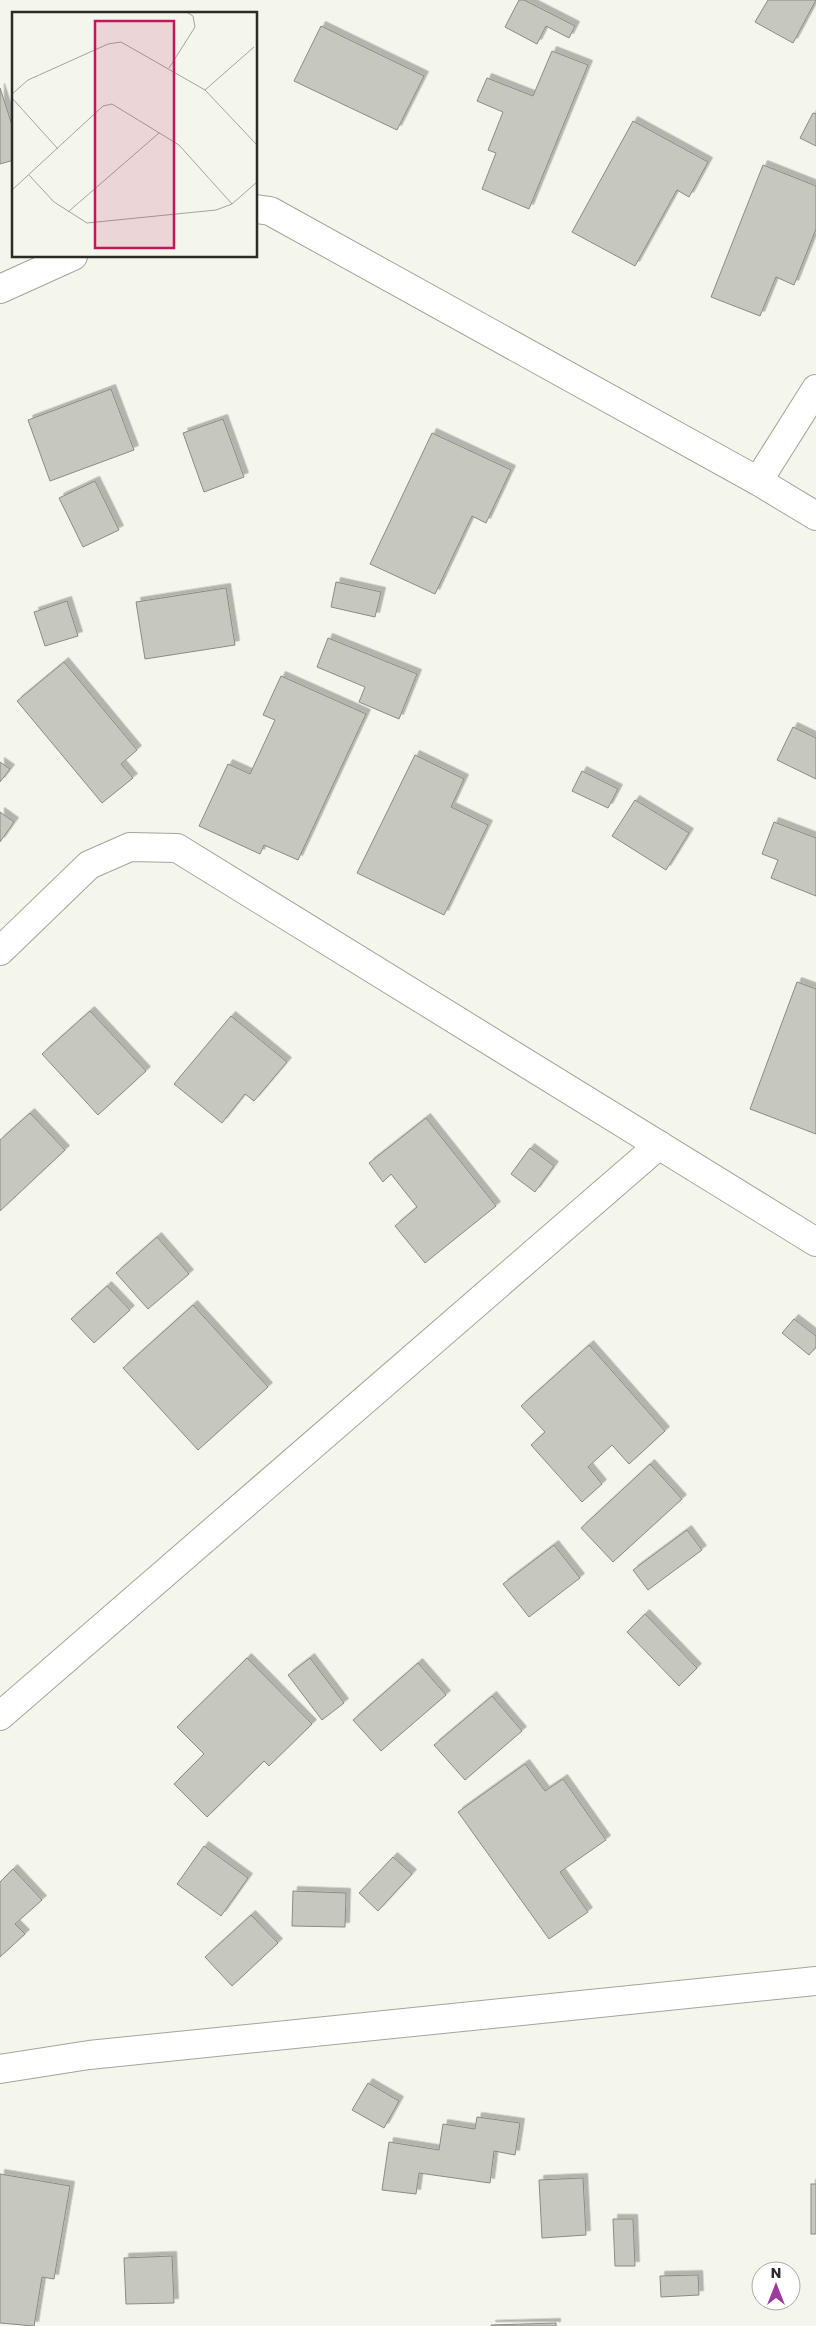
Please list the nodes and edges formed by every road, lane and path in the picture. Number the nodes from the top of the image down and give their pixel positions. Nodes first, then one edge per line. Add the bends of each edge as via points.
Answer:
1 (258, 209) edge
2 (69, 258) edge
3 (0, 290) edge
4 (816, 390) edge
5 (758, 481) junction
6 (816, 516) edge
7 (0, 951) edge
8 (659, 1145) junction
9 (816, 1242) edge
10 (0, 1716) edge
11 (816, 1981) edge
12 (0, 2069) edge

1 - 5 street via 270,211
2 - 3 street
4 - 5 street
5 - 6 street
7 - 8 street via 89,866 130,846 177,848
8 - 9 street
8 - 10 street
11 - 12 street via 89,2055

